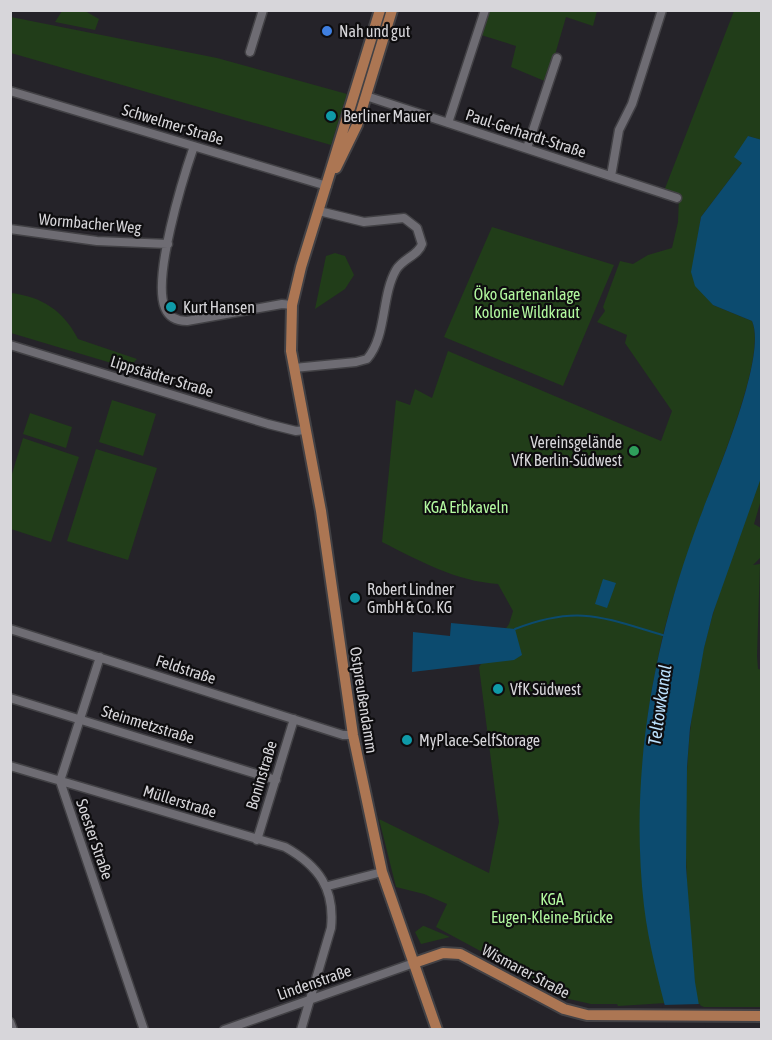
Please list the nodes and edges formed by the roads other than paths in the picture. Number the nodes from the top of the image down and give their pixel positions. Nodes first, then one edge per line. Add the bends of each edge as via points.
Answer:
1 (263, 10) edge
2 (380, 10) edge
3 (392, 10) edge
4 (485, 10) edge
5 (662, 10) edge
6 (250, 52) dead end
7 (557, 58) dead end
8 (10, 91) edge
9 (353, 94) junction
10 (366, 96) junction
11 (448, 123) junction
12 (194, 146) junction
13 (527, 148) junction
14 (341, 149) junction
15 (611, 177) junction
16 (327, 186) junction
17 (678, 198) dead end
18 (319, 211) junction
19 (10, 229) edge
20 (168, 244) junction
21 (292, 305) junction
22 (10, 345) edge
23 (294, 368) junction
24 (305, 430) junction
25 (10, 629) edge
26 (100, 657) junction
27 (10, 698) edge
28 (80, 719) junction
29 (294, 720) junction
30 (353, 735) junction
31 (10, 766) edge
32 (276, 780) junction
33 (60, 781) junction
34 (257, 840) junction
35 (382, 872) junction
36 (328, 886) junction
37 (414, 963) junction
38 (310, 1000) junction
39 (762, 1016) edge
40 (10, 1022) edge
41 (13, 1029) edge
42 (144, 1029) edge
43 (224, 1029) edge
44 (301, 1029) edge
45 (436, 1029) edge

1 - 6 street
2 - 9 main road
3 - 10 main road
4 - 11 street
5 - 15 street via 632,104 619,130
7 - 13 street
8 - 12 street, Schwelmer Straße
9 - 10 main road
9 - 14 main road
10 - 11 street, Paul-Gerhardt-Straße
10 - 14 main road
11 - 13 street, Paul-Gerhardt-Straße
12 - 16 street, Schwelmer Straße
12 - 20 street
13 - 15 street, Paul-Gerhardt-Straße
14 - 16 main road, Ostpreußendamm
15 - 17 street, Paul-Gerhardt-Straße
16 - 18 main road, Ostpreußendamm
18 - 21 main road, Ostpreußendamm
18 - 23 street via 354,222 404,218 417,228 422,244 396,271 367,359
19 - 20 street, Wormbacher Weg via 97,241
20 - 21 street via 163,306 171,317 180,321
21 - 23 main road, Ostpreußendamm
22 - 24 street, Lippstädter Straße via 268,424
23 - 24 main road, Ostpreußendamm
24 - 30 main road, Ostpreußendamm
25 - 26 street, Feldstraße
26 - 28 street
26 - 29 street, Feldstraße
27 - 28 street, Steinmetzstraße
28 - 32 street, Steinmetzstraße
28 - 33 street
29 - 30 street, Feldstraße
29 - 32 street, Boninstraße
30 - 35 main road, Ostpreußendamm
31 - 33 street, Müllerstraße
32 - 34 street, Boninstraße
33 - 34 street, Müllerstraße
33 - 42 street, Soester Straße
34 - 36 street, Müllerstraße via 292,851
35 - 36 street
35 - 37 main road, Ostpreußendamm
36 - 38 street via 331,928
37 - 38 street, Lindenstraße
37 - 39 main road, Wismarer Straße via 458,953 577,1013 602,1017
37 - 45 main road, Ostpreußendamm
38 - 43 street, Lindenstraße
38 - 44 street
40 - 41 street

